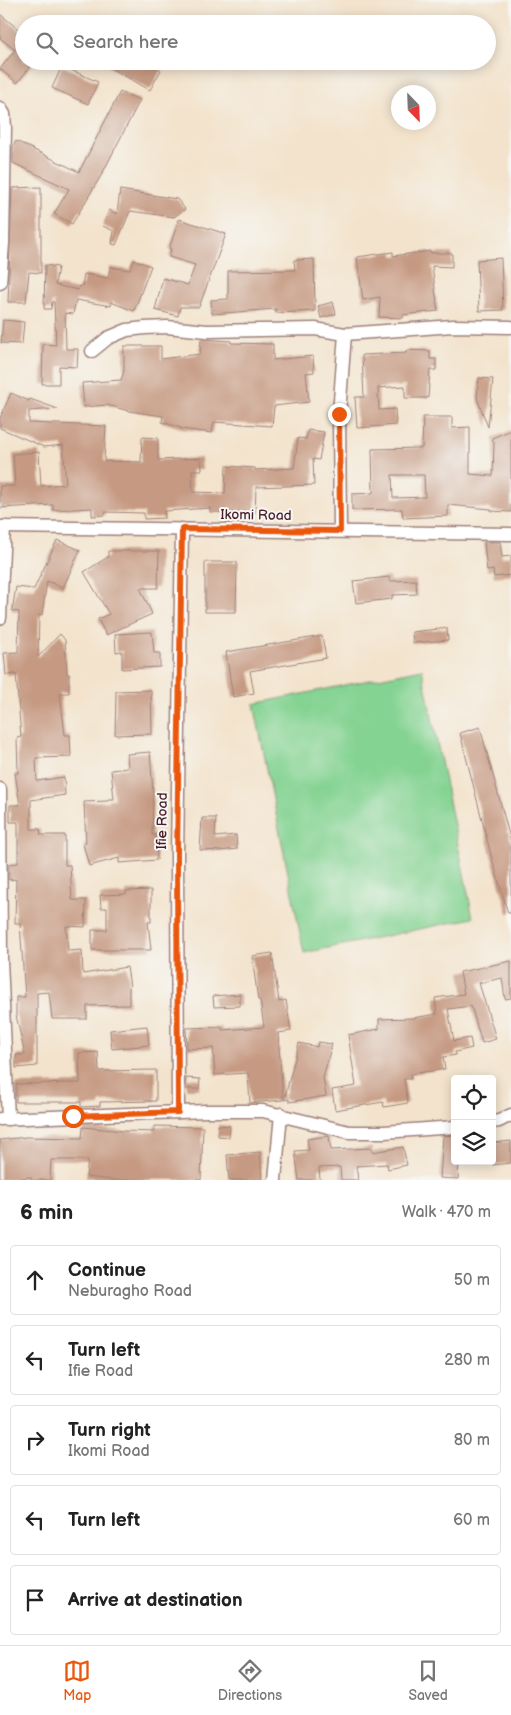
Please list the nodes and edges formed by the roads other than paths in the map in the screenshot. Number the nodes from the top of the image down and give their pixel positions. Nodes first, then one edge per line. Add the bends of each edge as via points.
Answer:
1 (0, 108) edge
2 (0, 284) edge
3 (511, 327) edge
4 (344, 334) junction
5 (92, 351) dead end
6 (2, 527) edge
7 (182, 529) junction
8 (340, 531) junction
9 (511, 534) edge
10 (0, 618) edge
11 (0, 789) edge
12 (178, 1112) junction
13 (281, 1114) junction
14 (511, 1115) edge
15 (4, 1119) edge
16 (496, 1121) edge
17 (451, 1128) edge
18 (275, 1180) edge

1 - 2 street via 5,128
3 - 4 street via 452,326
4 - 5 street via 315,329 207,331 145,328 108,338
4 - 8 street via 339,414
6 - 7 street, Ikomi Road
6 - 10 street
7 - 8 street, Ikomi Road
7 - 12 street, Ifie Road via 177,846
8 - 9 street, Ikomi Road
11 - 15 street
12 - 13 street via 263,1111
12 - 15 street
13 - 17 street via 349,1132
13 - 18 street
14 - 16 street

